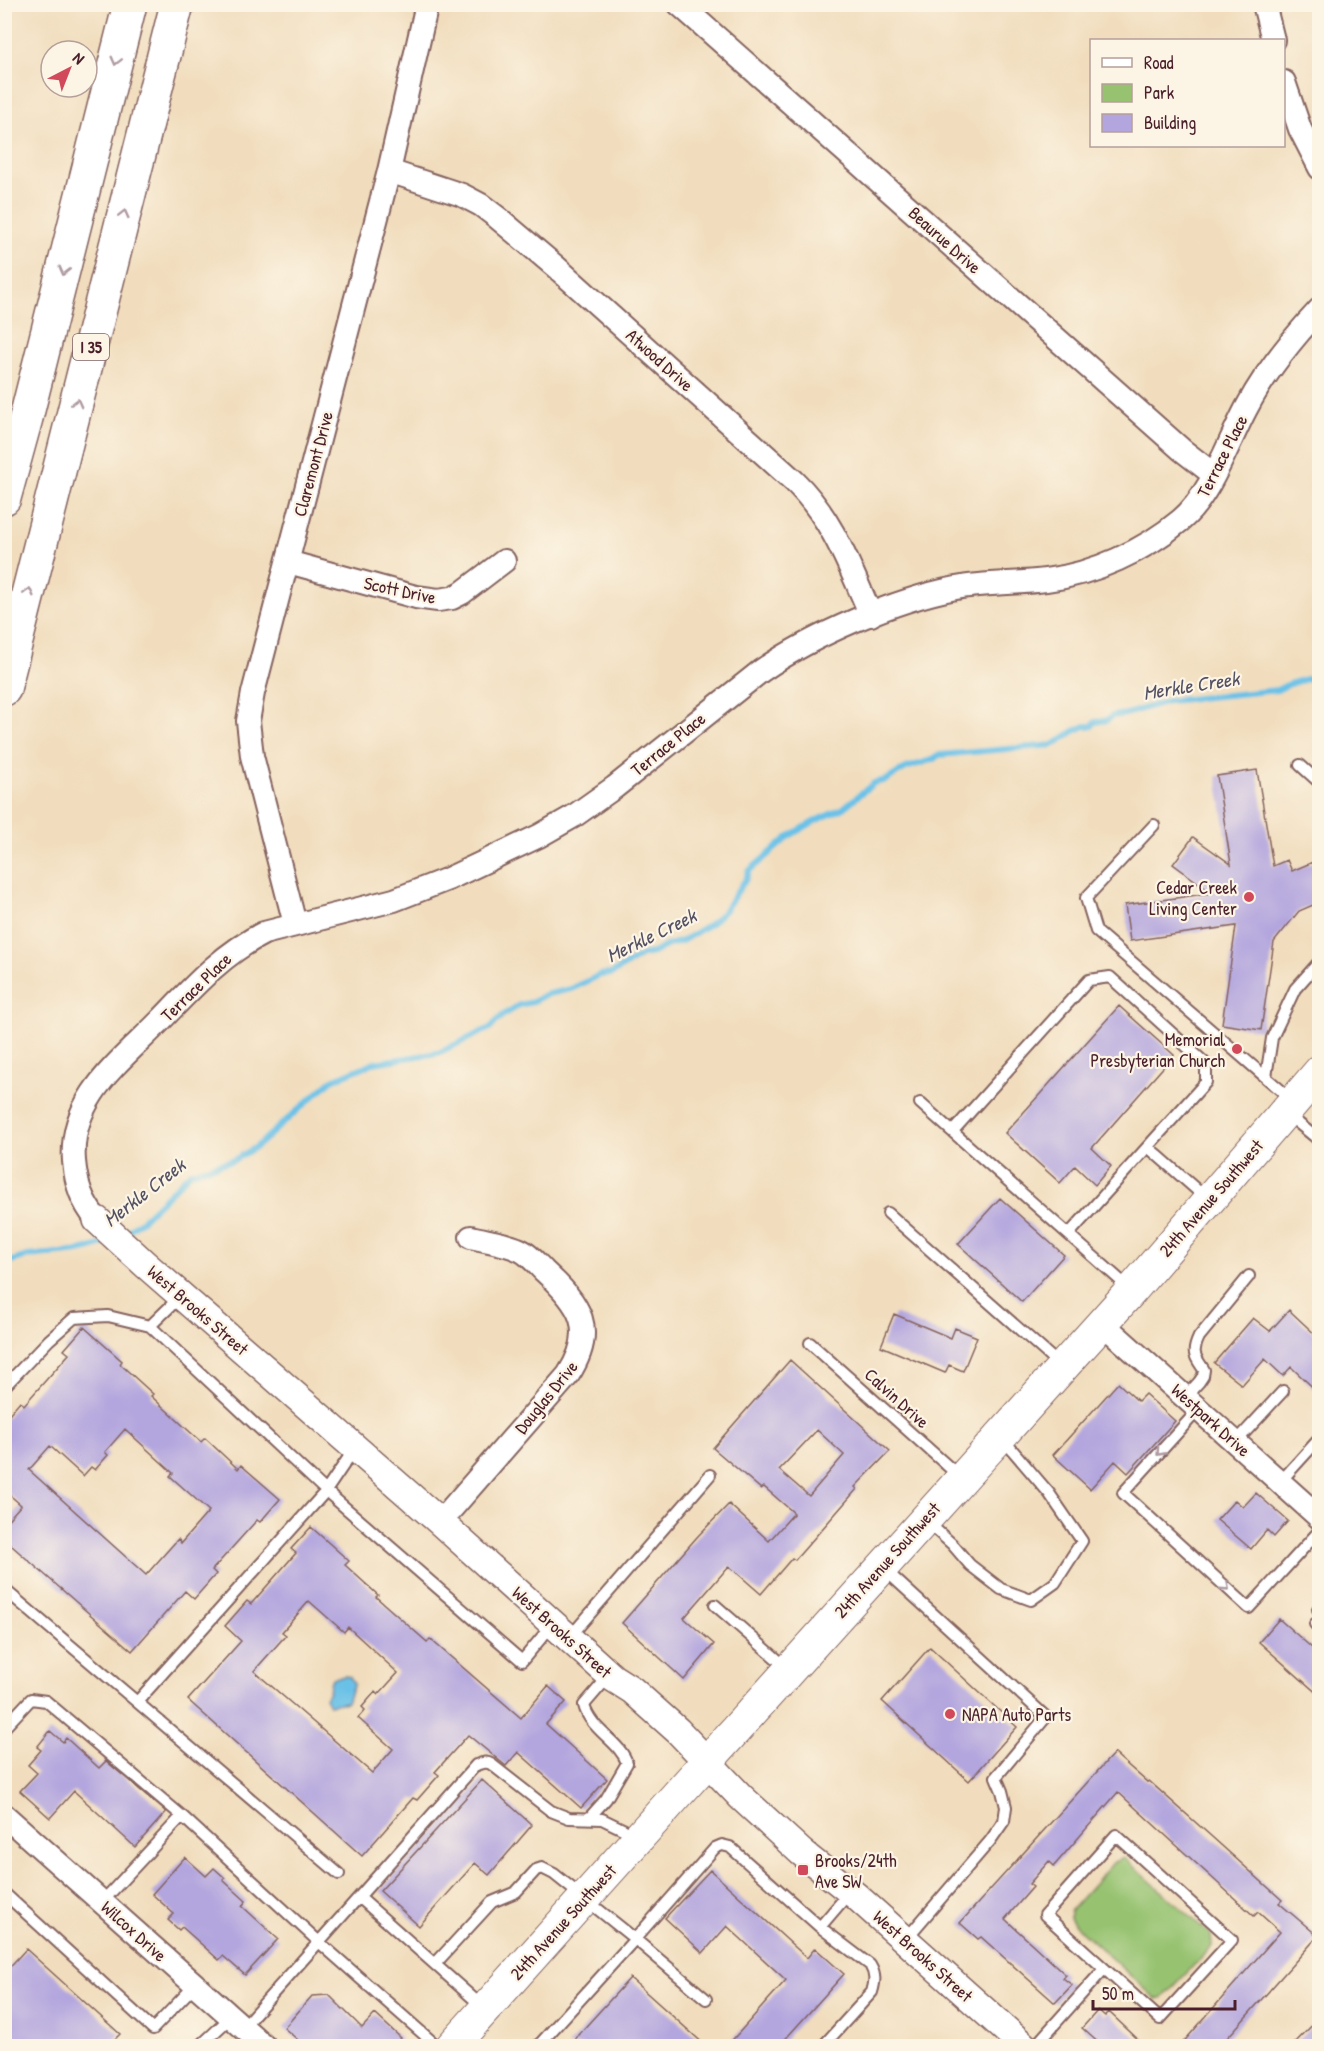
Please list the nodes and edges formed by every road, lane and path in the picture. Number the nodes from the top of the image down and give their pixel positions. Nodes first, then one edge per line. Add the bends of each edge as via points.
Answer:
1 (130, 4) edge
2 (177, 4) edge
3 (427, 4) edge
4 (679, 4) edge
5 (1264, 4) edge
6 (1273, 39) edge
7 (1285, 84) edge
8 (1320, 168) edge
9 (388, 171) junction
10 (1320, 309) edge
11 (1213, 474) junction
12 (4, 498) edge
13 (504, 561) dead end
14 (288, 562) junction
15 (871, 615) junction
16 (4, 689) edge
17 (1300, 765) dead end
18 (1320, 783) edge
19 (1154, 825) dead end
20 (295, 924) junction
21 (1320, 961) edge
22 (1320, 1071) edge
23 (1266, 1077) junction
24 (920, 1103) dead end
25 (1289, 1106) junction
26 (953, 1131) junction
27 (1320, 1141) edge
28 (1148, 1147) junction
29 (1208, 1201) junction
30 (888, 1213) dead end
31 (97, 1220) joint
32 (1069, 1234) junction
33 (471, 1237) dead end
34 (1249, 1276) dead end
35 (1132, 1290) junction
36 (182, 1296) junction
37 (1102, 1323) junction
38 (150, 1326) junction
39 (810, 1343) dead end
40 (1062, 1368) junction
41 (4, 1387) edge
42 (1283, 1391) dead end
43 (1192, 1402) junction
44 (1000, 1436) junction
45 (1320, 1438) edge
46 (1236, 1442) junction
47 (355, 1447) junction
48 (710, 1475) dead end
49 (961, 1478) junction
50 (1280, 1482) junction
51 (326, 1491) junction
52 (1320, 1518) edge
53 (924, 1519) junction
54 (440, 1522) junction
55 (1320, 1530) edge
56 (882, 1566) junction
57 (4, 1589) edge
58 (715, 1605) dead end
59 (561, 1631) junction
60 (789, 1670) junction
61 (610, 1675) junction
62 (137, 1702) junction
63 (4, 1728) edge
64 (707, 1761) junction
65 (4, 1815) edge
66 (182, 1816) junction
67 (589, 1818) junction
68 (639, 1837) junction
69 (339, 1874) dead end
70 (850, 1892) junction
71 (4, 1893) edge
72 (359, 1897) junction
73 (586, 1898) junction
74 (102, 1902) junction
75 (820, 1928) junction
76 (635, 1939) junction
77 (905, 1940) junction
78 (318, 1942) junction
79 (435, 1964) junction
80 (1104, 1969) junction
81 (195, 1985) junction
82 (706, 1999) dead end
83 (486, 2009) junction
84 (237, 2022) junction
85 (200, 2046) edge
86 (264, 2046) edge
87 (437, 2046) edge
88 (452, 2046) edge
89 (538, 2046) edge
90 (823, 2046) edge
91 (1024, 2046) edge
92 (1035, 2046) edge

1 -> 12 highway, I 35
16 -> 2 highway, I 35
3 - 9 street, Claremont Drive
4 - 11 street, Beaurue Drive
5 - 6 street
7 - 8 street via 1300,129
9 - 14 street, Claremont Drive
9 - 15 street, Atwood Drive via 481,205 779,467 811,497 825,517
10 - 11 street, Terrace Place via 1265,376
11 - 15 street, Terrace Place via 1200,502 1182,519 1157,538 1110,563 1047,580 957,587
13 - 14 street, Scott Drive via 452,598 438,600
14 - 20 street, Claremont Drive via 249,721 258,784
15 - 20 street, Terrace Place via 782,656 615,787 539,836 394,900
17 - 18 lane
19 - 23 lane via 1086,898 1096,931
20 - 31 street, Terrace Place via 245,943 209,970 95,1089 80,1117 73,1150 83,1202
21 - 23 lane via 1294,989 1272,1038
22 - 25 main road, 24th Avenue Southwest
23 - 25 lane
24 - 26 lane
25 - 27 lane
25 - 29 main road, 24th Avenue Southwest
26 - 28 lane via 1089,980 1110,977 1206,1064 1206,1082
26 - 32 lane
28 - 29 lane
28 - 32 lane
29 - 35 main road, 24th Avenue Southwest
30 - 40 lane
31 - 36 street, West Brooks Street
32 - 35 lane
33 - 54 street, Douglas Drive via 522,1250 552,1277 578,1308 583,1340 579,1359 568,1374
34 - 43 lane via 1198,1337 1194,1355 1204,1370
35 - 37 main road, 24th Avenue Southwest
36 - 38 lane
36 - 47 street, West Brooks Street
37 - 40 main road, 24th Avenue Southwest
37 - 43 street, Westpark Drive
38 - 41 lane via 108,1316 74,1318
38 - 51 lane
39 - 49 lane, Calvin Drive
40 - 44 main road, 24th Avenue Southwest
42 - 46 lane
43 - 46 street, Westpark Drive
43 -> 55 lane via 1123,1493 1249,1608
44 - 49 main road, 24th Avenue Southwest
44 - 53 lane via 1049,1493 1082,1541 1055,1583 1031,1600 1001,1589 970,1565
45 - 50 lane
46 - 50 street, Westpark Drive
47 - 51 lane
47 - 54 street, West Brooks Street
48 - 59 lane
49 - 53 main road, 24th Avenue Southwest
50 - 52 street, Westpark Drive
51 - 59 lane via 522,1661
51 - 62 lane
53 - 56 main road, 24th Avenue Southwest
54 - 59 street, West Brooks Street
56 - 60 main road, 24th Avenue Southwest
56 - 77 lane via 1046,1717 996,1777 1006,1807 1004,1821
57 - 62 lane
58 - 60 lane
59 - 61 street, West Brooks Street
60 - 64 main road, 24th Avenue Southwest
61 - 64 street, West Brooks Street via 632,1690
61 - 67 lane via 584,1705 585,1711 627,1763 606,1799
62 - 69 lane
63 - 66 lane via 31,1699 46,1701
64 - 68 main road, 24th Avenue Southwest
64 - 70 street, West Brooks Street via 802,1853
65 - 74 street, Wilcox Drive
66 - 74 lane
66 - 78 lane
67 - 68 lane via 602,1819
67 - 72 lane via 569,1818 551,1811 491,1764 476,1765
68 - 73 main road, 24th Avenue Southwest
70 - 75 lane
70 - 77 street, West Brooks Street
71 - 81 lane via 153,2029
72 - 78 lane
72 - 79 lane
73 - 76 lane
73 - 79 lane via 554,1874 542,1868 536,1870 516,1892 492,1902
73 - 83 main road, 24th Avenue Southwest
74 - 81 street, Wilcox Drive
75 - 76 lane via 730,1847 722,1845 715,1848
75 - 90 lane via 870,1965 875,1983 872,1992
76 - 82 lane
76 - 89 lane
77 - 91 street, West Brooks Street
78 - 84 lane
78 - 87 lane
79 - 83 lane
80 - 80 lane via 1045,1915 1116,1835 1232,1940 1160,2019
80 - 92 lane
81 - 84 street, Wilcox Drive
83 - 88 main road, 24th Avenue Southwest
84 - 85 lane
84 - 86 street, Wilcox Drive

